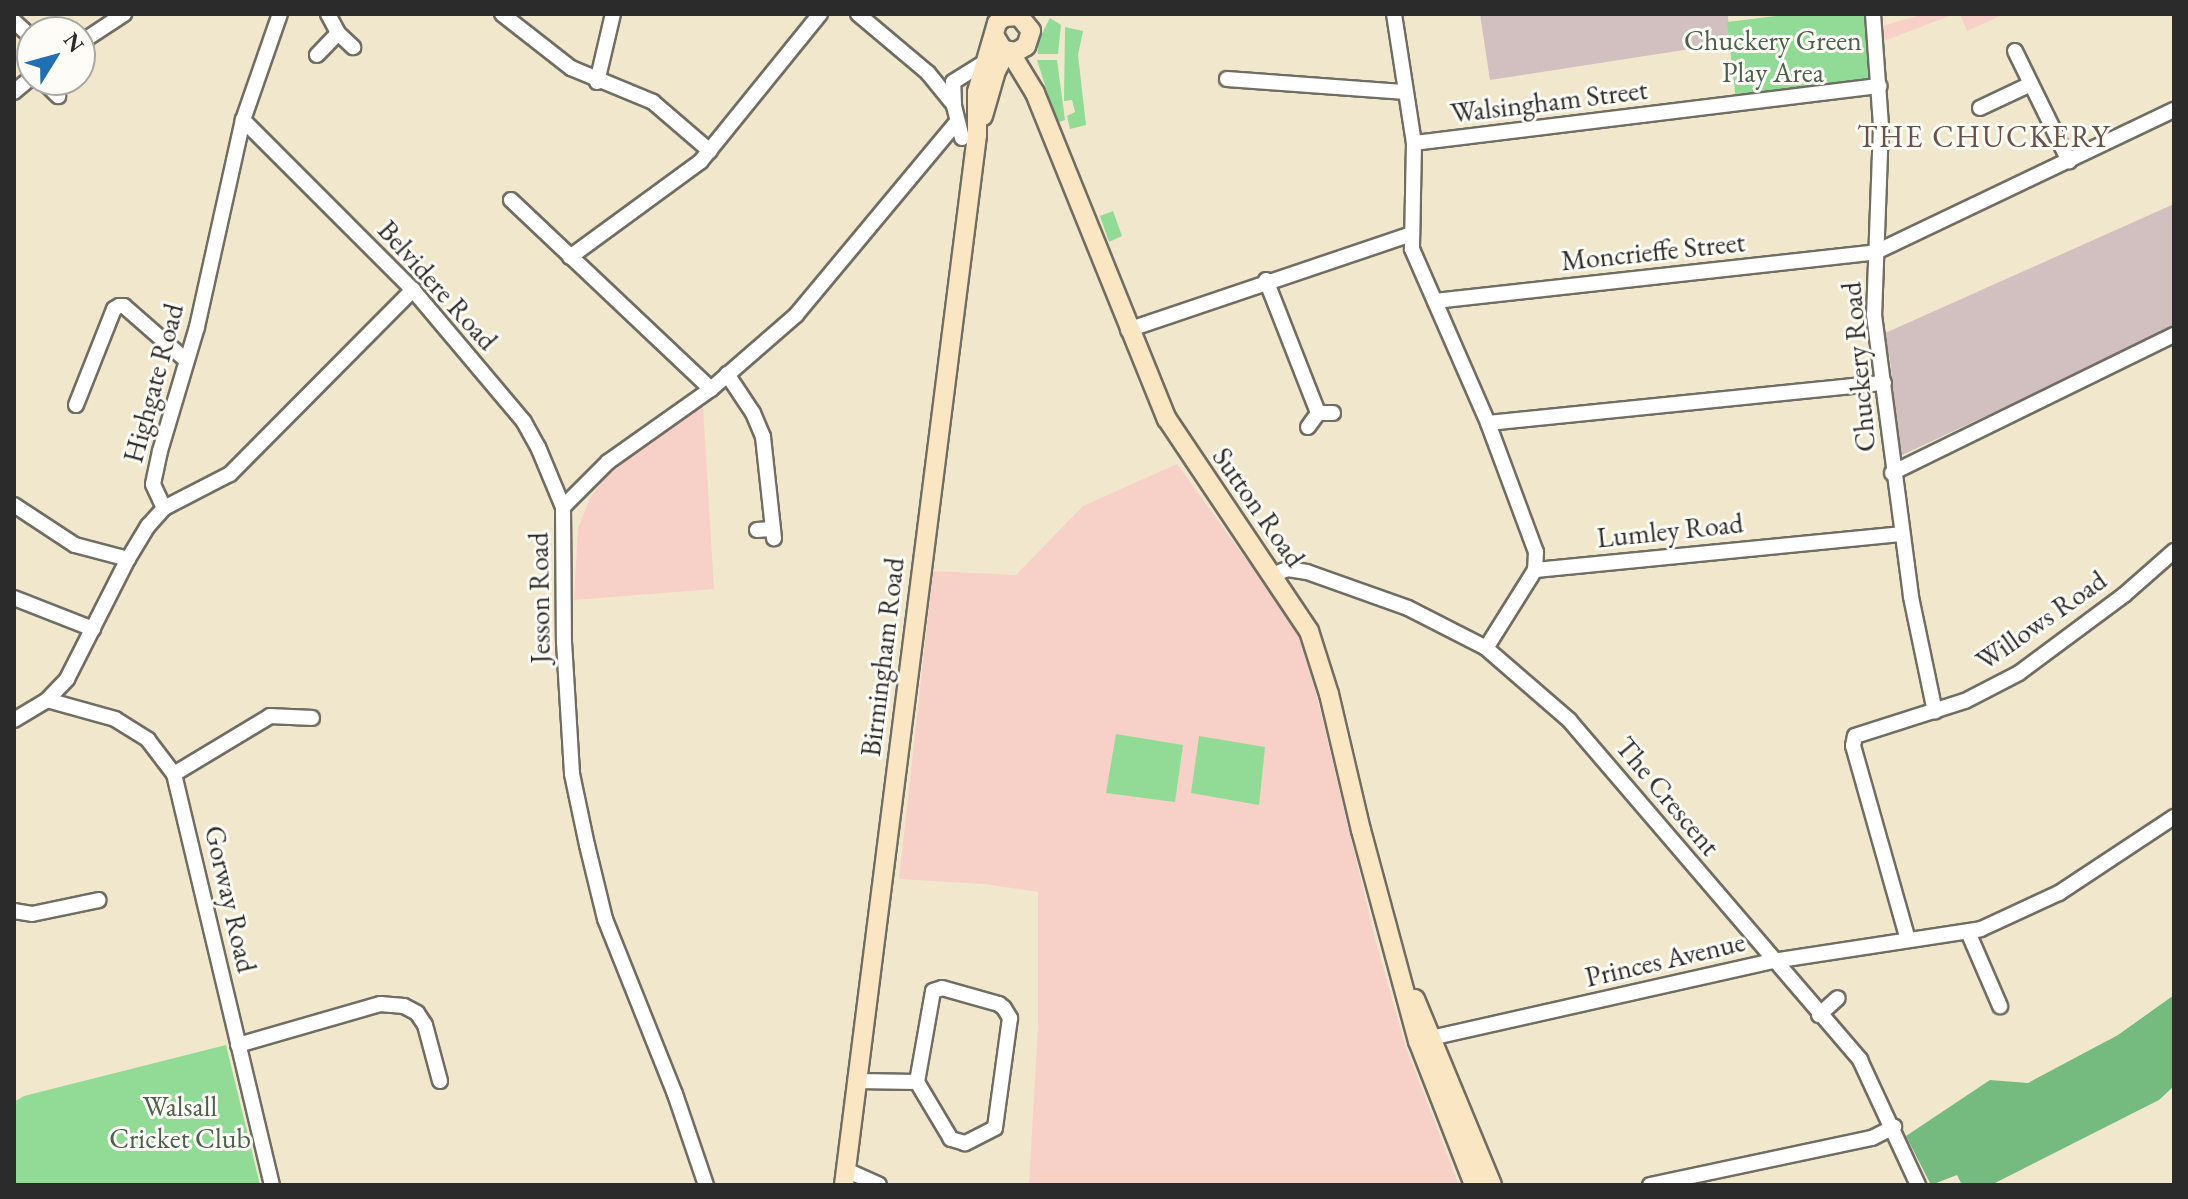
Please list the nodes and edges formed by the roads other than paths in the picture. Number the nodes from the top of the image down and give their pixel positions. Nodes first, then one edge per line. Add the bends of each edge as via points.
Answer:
1 (124, 14) edge
2 (280, 14) edge
3 (328, 14) edge
4 (502, 14) edge
5 (613, 14) edge
6 (820, 14) edge
7 (858, 14) edge
8 (1044, 14) edge
9 (1394, 14) edge
10 (1873, 14) edge
11 (1002, 20) edge
12 (96, 32) edge
13 (338, 33) junction
14 (1019, 45) junction
15 (353, 47) dead end
16 (2015, 51) dead end
17 (317, 55) dead end
18 (983, 63) junction
19 (928, 73) junction
20 (1227, 79) dead end
21 (597, 82) junction
22 (953, 82) junction
23 (2031, 84) junction
24 (1880, 86) junction
25 (1406, 92) junction
26 (954, 105) junction
27 (1980, 108) dead end
28 (2174, 110) edge
29 (243, 120) junction
30 (957, 122) junction
31 (969, 136) junction
32 (1414, 143) junction
33 (935, 148) junction
34 (710, 151) junction
35 (2069, 161) junction
36 (511, 200) dead end
37 (1411, 234) junction
38 (1876, 252) junction
39 (570, 257) junction
40 (1266, 280) junction
41 (413, 290) junction
42 (1435, 301) junction
43 (1128, 330) junction
44 (2174, 335) edge
45 (186, 360) junction
46 (727, 374) junction
47 (1884, 383) junction
48 (711, 389) junction
49 (76, 405) dead end
50 (1488, 423) junction
51 (1308, 427) dead end
52 (1892, 473) junction
53 (14, 505) edge
54 (563, 507) junction
55 (164, 508) junction
56 (757, 530) dead end
57 (1901, 534) junction
58 (2174, 551) edge
59 (128, 559) junction
60 (1535, 570) junction
61 (1272, 575) junction
62 (14, 598) edge
63 (93, 629) junction
64 (1486, 648) junction
65 (47, 700) junction
66 (1935, 712) junction
67 (312, 718) dead end
68 (14, 720) edge
69 (174, 774) junction
70 (2174, 817) edge
71 (99, 901) dead end
72 (14, 911) edge
73 (1968, 932) junction
74 (1908, 940) junction
75 (1773, 961) junction
76 (1838, 998) dead end
77 (2000, 1006) dead end
78 (1819, 1015) junction
79 (1426, 1039) junction
80 (238, 1045) junction
81 (440, 1081) dead end
82 (857, 1081) junction
83 (917, 1082) junction
84 (1894, 1127) junction
85 (845, 1177) edge
86 (272, 1185) edge
87 (706, 1185) edge
88 (879, 1185) edge
89 (1474, 1185) edge
90 (1492, 1185) edge
91 (1650, 1185) edge
92 (1918, 1185) edge

1 - 12 street
2 - 29 street, Highgate Road
3 - 13 street
4 - 21 street via 548,54
5 - 21 street
6 - 34 street
7 - 19 street
8 - 14 street, Birmingham Road
9 - 25 street
10 - 24 street, Chuckery Road
11 - 14 street via 998,46
11 - 14 street via 1026,20
11 - 18 street, Birmingham Road
13 - 15 street
13 - 17 street
14 - 31 street, Birmingham Road via 996,71
14 - 43 street, Sutton Road
16 - 23 street
18 - 22 street
18 - 31 street, Birmingham Road
19 - 22 street
19 - 26 street
20 - 25 street
21 - 34 street via 653,102
22 - 26 street
23 - 27 street
23 - 35 street
24 - 32 street, Walsingham Street
24 - 38 street, Chuckery Road
25 - 32 street
26 - 30 street
28 - 35 street, Moncrieffe Street
29 - 41 street, Belvidere Road
29 - 45 street, Highgate Road
30 - 31 street
30 - 33 street, Jesson Road
31 - 33 street
31 - 82 street, Birmingham Road
32 - 37 street
33 - 46 street, Jesson Road via 817,293
34 - 39 street
35 - 38 street, Moncrieffe Street
36 - 39 street
37 - 40 street
37 - 42 street via 1412,249
38 - 42 street, Moncrieffe Street
38 - 47 street, Chuckery Road via 1874,315
39 - 48 street
40 - 43 street
40 - 51 street via 1326,413
41 - 54 street, Belvidere Road via 524,422
41 - 55 street via 230,474
42 - 50 street
43 - 61 street, Sutton Road via 1167,419
44 - 52 street
45 - 49 street via 119,306
45 - 55 street, Highgate Road via 153,484
46 - 48 street, Jesson Road
46 - 56 street via 763,437 774,534
47 - 50 street
47 - 52 street, Chuckery Road
48 - 54 street, Jesson Road via 608,462
50 - 60 street via 1536,552
52 - 57 street, Chuckery Road
53 - 59 street via 75,545
54 - 87 street, Jesson Road via 572,774 605,919
55 - 59 street
57 - 60 street, Lumley Road
57 - 66 street, Chuckery Road
58 - 66 street, Willows Road via 2019,673
59 - 63 street
60 - 64 street
61 - 64 street, The Crescent via 1288,569 1330,579 1408,608
61 - 79 street, Sutton Road via 1318,652 1398,964
62 - 63 street
63 - 65 street via 67,679
64 - 75 street, The Crescent via 1569,720
65 - 68 street
65 - 69 street, Gorway Road via 115,719 148,740
66 - 74 street, Willows Road via 1863,731 1853,746
67 - 69 street via 270,716
69 - 80 street, Gorway Road
70 - 73 street, Princes Avenue via 2059,893
71 - 72 street via 32,914
73 - 74 street, Princes Avenue
73 - 77 street
74 - 75 street, Princes Avenue
75 - 78 street, The Crescent
75 - 79 street, Princes Avenue
76 - 78 street
78 - 84 street, The Crescent via 1860,1060
79 - 89 street, Sutton Road
79 - 90 street, Sutton Road
80 - 81 street via 380,1004 404,1006 425,1025 429,1066
80 - 86 street, Gorway Road
82 - 83 street
82 - 85 street, Birmingham Road
83 - 83 street via 933,991 942,988 1004,1008 1010,1018 995,1128 965,1143 951,1139
84 - 91 street via 1872,1138
84 - 92 street, The Crescent
85 - 88 street

